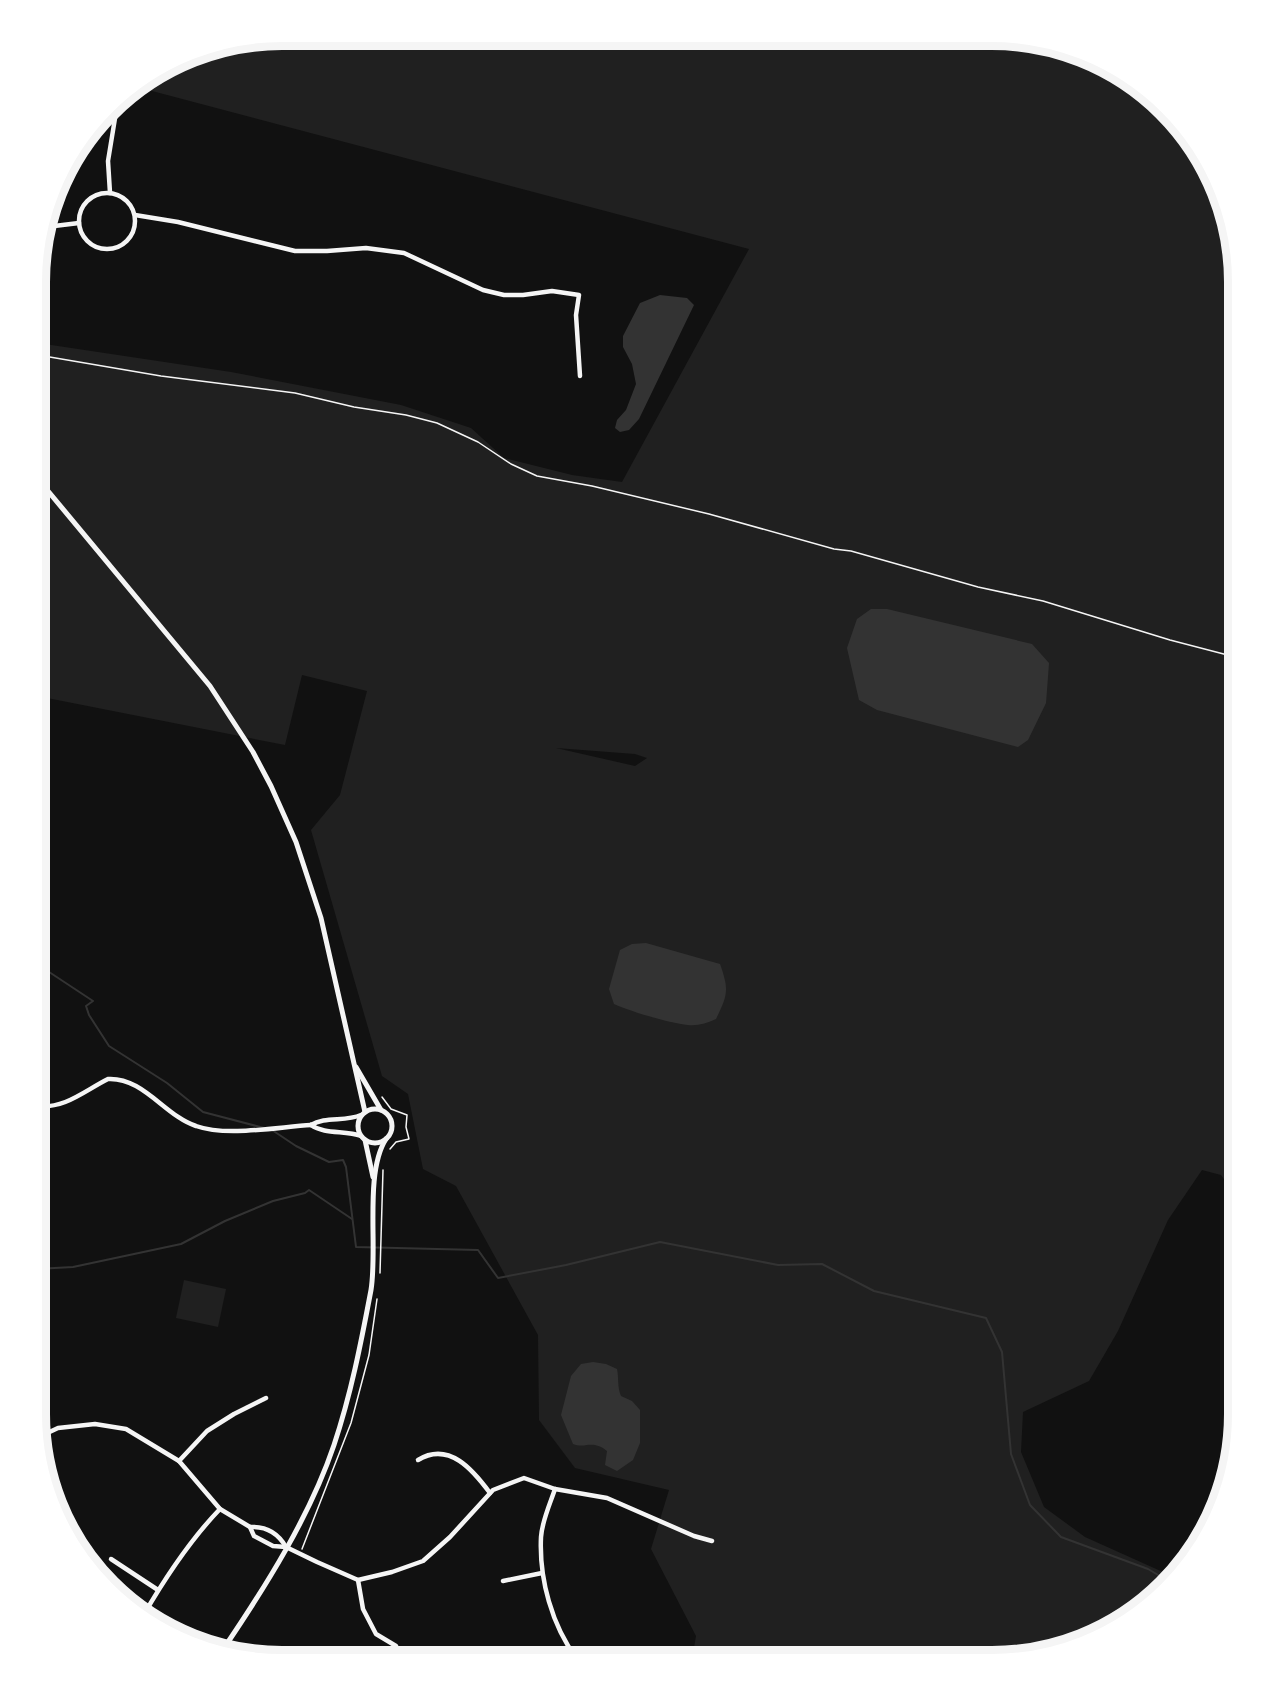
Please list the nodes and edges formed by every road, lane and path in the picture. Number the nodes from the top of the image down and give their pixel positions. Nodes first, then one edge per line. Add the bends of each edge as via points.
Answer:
1 (115, 117) edge
2 (110, 193) junction
3 (135, 215) junction
4 (79, 223) junction
5 (54, 226) edge
6 (46, 356) edge
7 (580, 376) dead end
8 (46, 489) edge
9 (1228, 655) edge
10 (355, 1066) junction
11 (380, 1094) dead end
12 (46, 1106) edge
13 (381, 1110) junction
14 (363, 1113) junction
15 (311, 1125) junction
16 (363, 1138) junction
17 (386, 1139) junction
18 (386, 1154) dead end
19 (383, 1164) dead end
20 (374, 1178) junction
21 (381, 1221) dead end
22 (266, 1398) dead end
23 (48, 1433) edge
24 (418, 1460) dead end
25 (179, 1461) junction
26 (555, 1488) junction
27 (490, 1493) junction
28 (220, 1509) junction
29 (250, 1527) junction
30 (712, 1541) dead end
31 (286, 1547) junction
32 (111, 1559) dead end
33 (542, 1572) junction
34 (358, 1580) junction
35 (503, 1581) dead end
36 (158, 1590) junction
37 (148, 1607) edge
38 (228, 1643) edge
39 (396, 1646) dead end
40 (568, 1647) junction
41 (564, 1650) edge
42 (570, 1650) edge

1 - 2 street via 108,161
2 - 3 street via 127,201
2 - 4 street via 89,198
3 - 4 street via 132,236 110,250 89,243
3 - 7 street via 295,251 366,248 404,253 483,290 504,295 552,291 579,295 576,315
4 - 5 street
6 - 9 path via 284,392 406,415 437,423 478,442 537,476 709,514 1042,601
8 - 10 street via 210,686 253,752 284,812 306,870
10 - 13 street
10 - 14 street
11 - 18 path via 392,1109 407,1115 409,1139 396,1142
12 - 15 street via 67,1102 116,1078 206,1130
13 - 14 street
13 - 17 street via 392,1123
14 - 15 street via 350,1120 318,1120
14 - 16 street via 358,1125
15 - 16 street via 318,1130 351,1132
16 - 17 street via 375,1143
16 - 20 street
17 - 20 street via 379,1149
19 - 21 path
20 - 31 street via 372,1285 351,1391 315,1493
22 - 25 street via 207,1431
23 - 25 street via 95,1424 126,1430
24 - 27 street via 438,1453 454,1457 475,1472
25 - 28 street
26 - 27 street via 524,1478
26 - 30 street via 608,1498
26 - 33 street via 541,1535
27 - 34 street via 423,1561
28 - 29 street
28 - 36 street
29 - 31 street via 254,1536 273,1546
29 - 31 street via 262,1527 280,1536
31 - 34 street
31 - 38 street
32 - 36 street
33 - 35 street
33 - 40 street
34 - 39 street via 363,1609 376,1634
36 - 37 street
40 - 41 street
40 - 42 street

